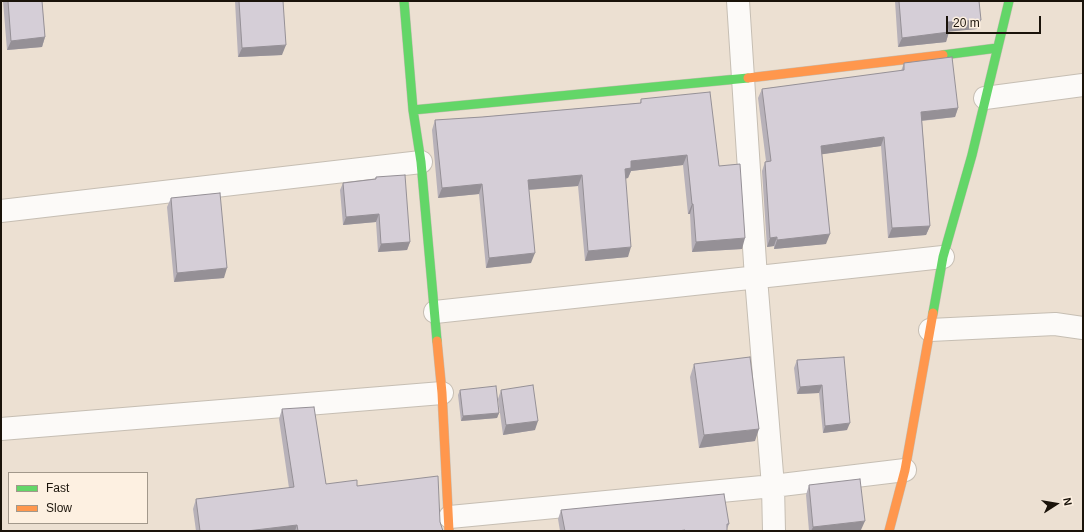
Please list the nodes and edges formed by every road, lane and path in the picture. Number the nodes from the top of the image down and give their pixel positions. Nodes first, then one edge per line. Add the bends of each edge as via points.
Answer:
1 (404, 1) edge
2 (738, 1) edge
3 (1009, 1) edge
4 (997, 48) junction
5 (743, 79) junction
6 (1083, 85) edge
7 (984, 98) junction
8 (413, 110) junction
9 (421, 162) junction
10 (1, 211) edge
11 (943, 257) junction
12 (756, 278) junction
13 (435, 312) junction
14 (1083, 328) edge
15 (930, 330) junction
16 (442, 393) junction
17 (1, 428) edge
18 (905, 470) junction
19 (773, 486) junction
20 (450, 524) edge
21 (774, 531) edge
22 (888, 531) edge

1 - 8 street
2 - 5 street
3 - 4 street
4 - 5 street
4 - 7 street
5 - 8 street
5 - 12 street
6 - 7 street
7 - 11 street via 972,155
8 - 9 street
9 - 10 street
9 - 13 street
11 - 12 street
11 - 15 street
12 - 13 street
12 - 19 street
13 - 16 street
14 - 15 street via 1055,324
15 - 18 street
16 - 17 street
16 - 20 street
18 - 19 street
18 - 22 street
19 - 20 street
19 - 21 street

